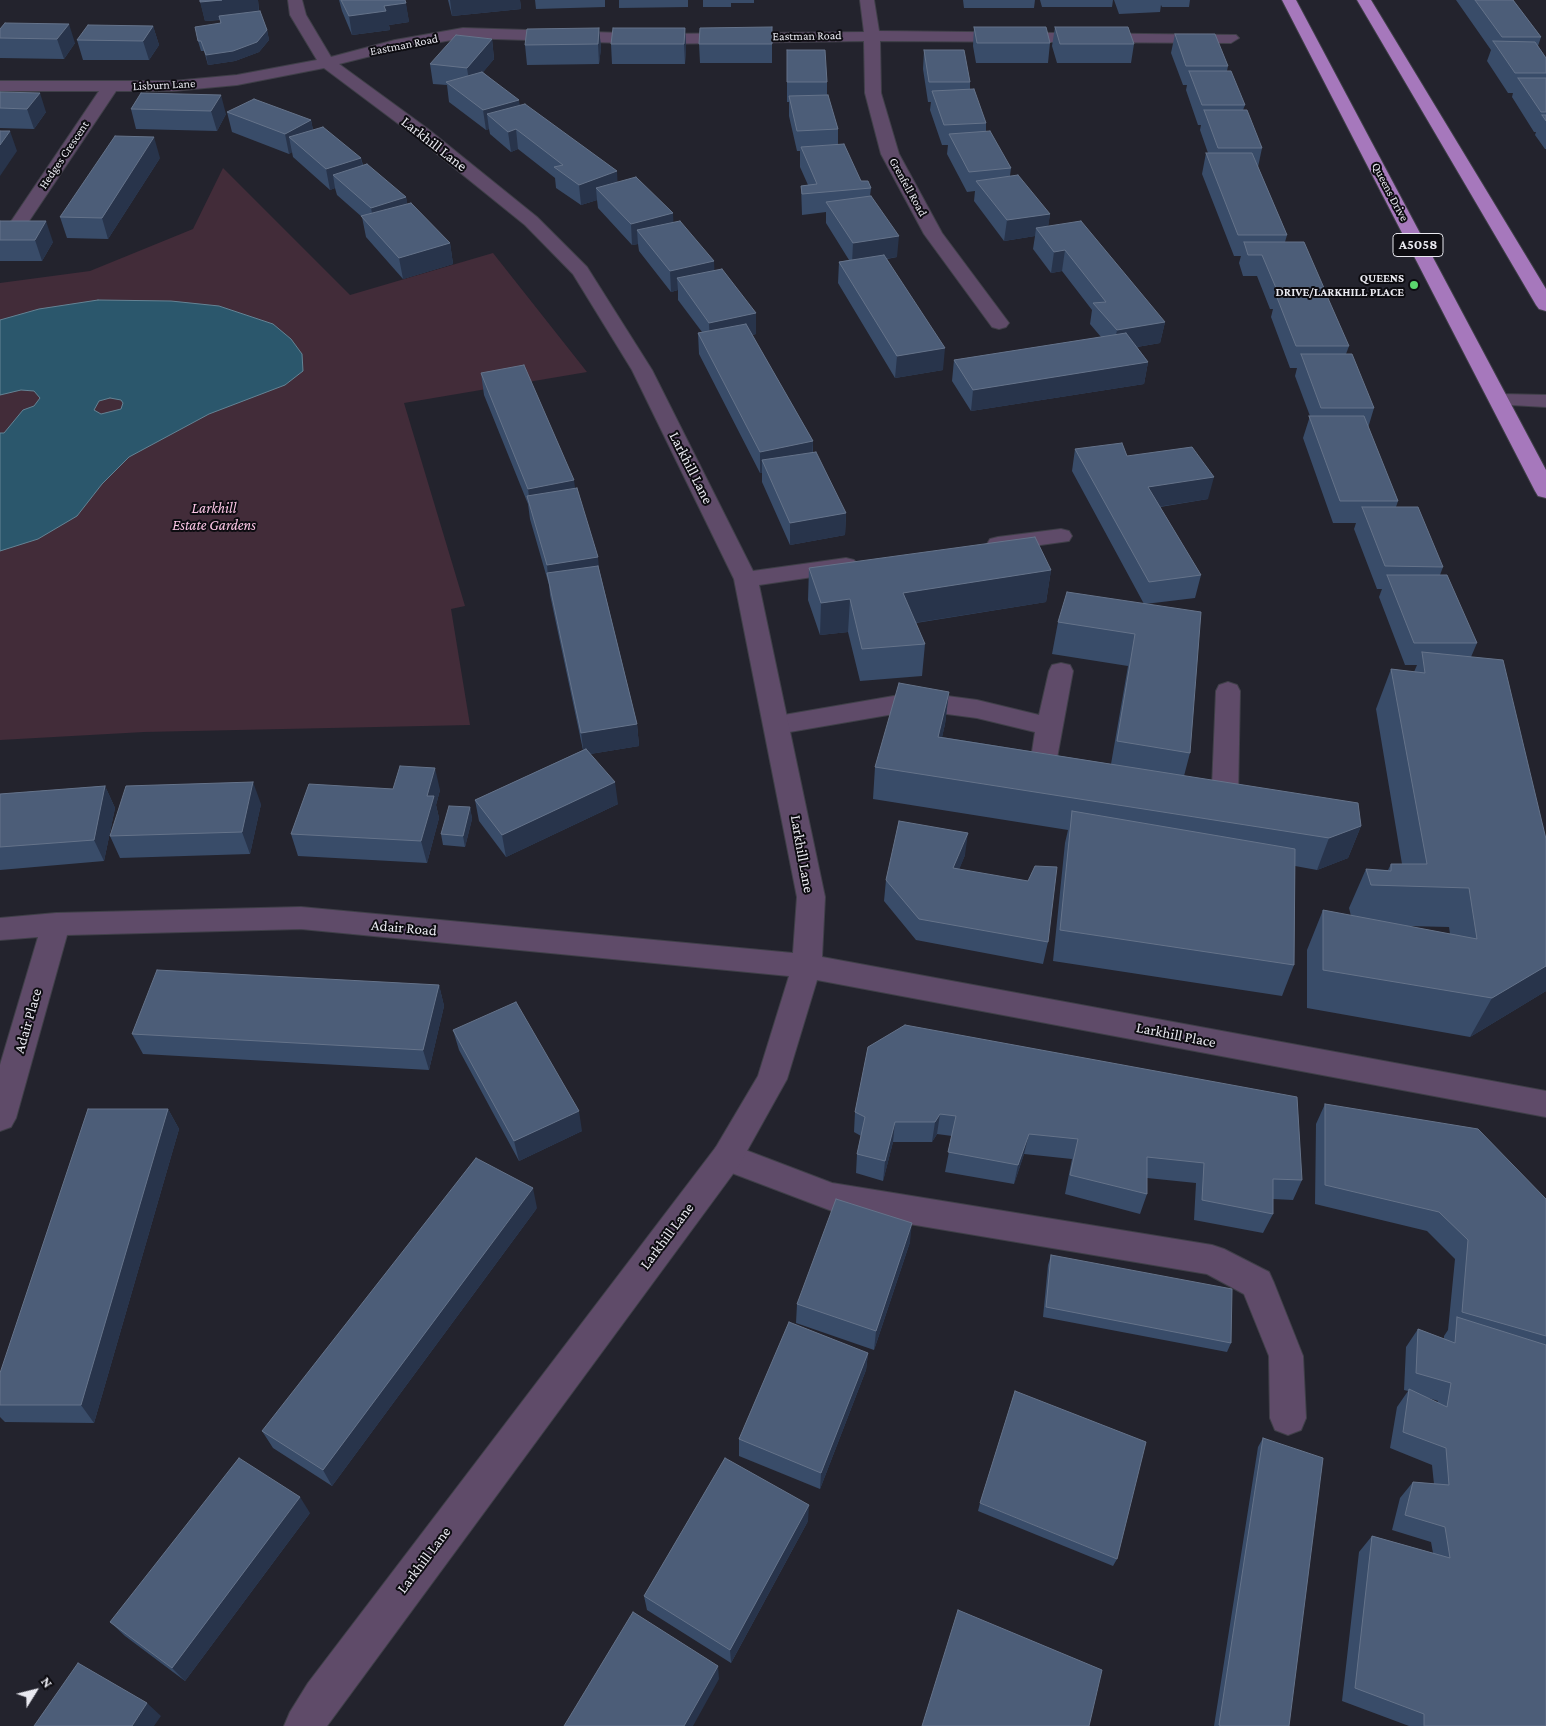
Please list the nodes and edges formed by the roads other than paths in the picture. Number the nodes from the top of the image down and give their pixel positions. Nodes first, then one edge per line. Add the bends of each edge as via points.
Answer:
1 (295, 0) edge
2 (867, 0) edge
3 (1289, 0) edge
4 (1364, 0) edge
5 (872, 36) junction
6 (1231, 38) dead end
7 (326, 62) junction
8 (0, 86) edge
9 (110, 87) junction
10 (19, 223) edge
11 (1546, 305) edge
12 (999, 323) dead end
13 (1500, 400) junction
14 (1546, 401) edge
15 (1546, 491) edge
16 (1061, 536) dead end
17 (973, 548) edge
18 (864, 563) edge
19 (746, 579) junction
20 (1061, 671) dead end
21 (1228, 691) dead end
22 (778, 725) junction
23 (1049, 726) junction
24 (1097, 775) edge
25 (1179, 790) edge
26 (56, 924) junction
27 (0, 929) edge
28 (807, 966) junction
29 (1546, 1104) edge
30 (0, 1118) edge
31 (727, 1157) junction
32 (1288, 1418) dead end
33 (304, 1726) edge

1 - 7 street, Larkhill Lane via 298,15
2 - 5 street, Grenfell Road
3 - 13 highway, Queens Drive / A5058
4 - 11 highway
5 - 6 street, Eastman Road
5 - 7 street, Eastman Road via 656,38 463,33
5 - 12 street, Grenfell Road via 873,93 890,154 933,234
7 - 9 street, Lisburn Lane via 237,80
7 - 19 street, Larkhill Lane via 422,133 531,221 580,271 642,370
8 - 9 street, Lisburn Lane
9 - 10 street, Hedges Crescent
13 - 14 street
13 - 15 highway, Queens Drive / A5058
16 - 17 street
18 - 19 street
19 - 22 street, Larkhill Lane
20 - 23 street
21 - 25 street via 1225,798
22 - 23 street via 916,701 977,709
22 - 28 street, Larkhill Lane via 811,897
23 - 24 street via 1043,765
26 - 27 street, Adair Road
26 - 28 street, Adair Road via 301,918
26 - 30 street, Adair Place
28 - 29 street, Larkhill Place
28 - 31 street, Larkhill Lane via 772,1079
31 - 32 street via 832,1196 1212,1260 1257,1283 1286,1356
31 - 33 street, Larkhill Lane via 322,1697

